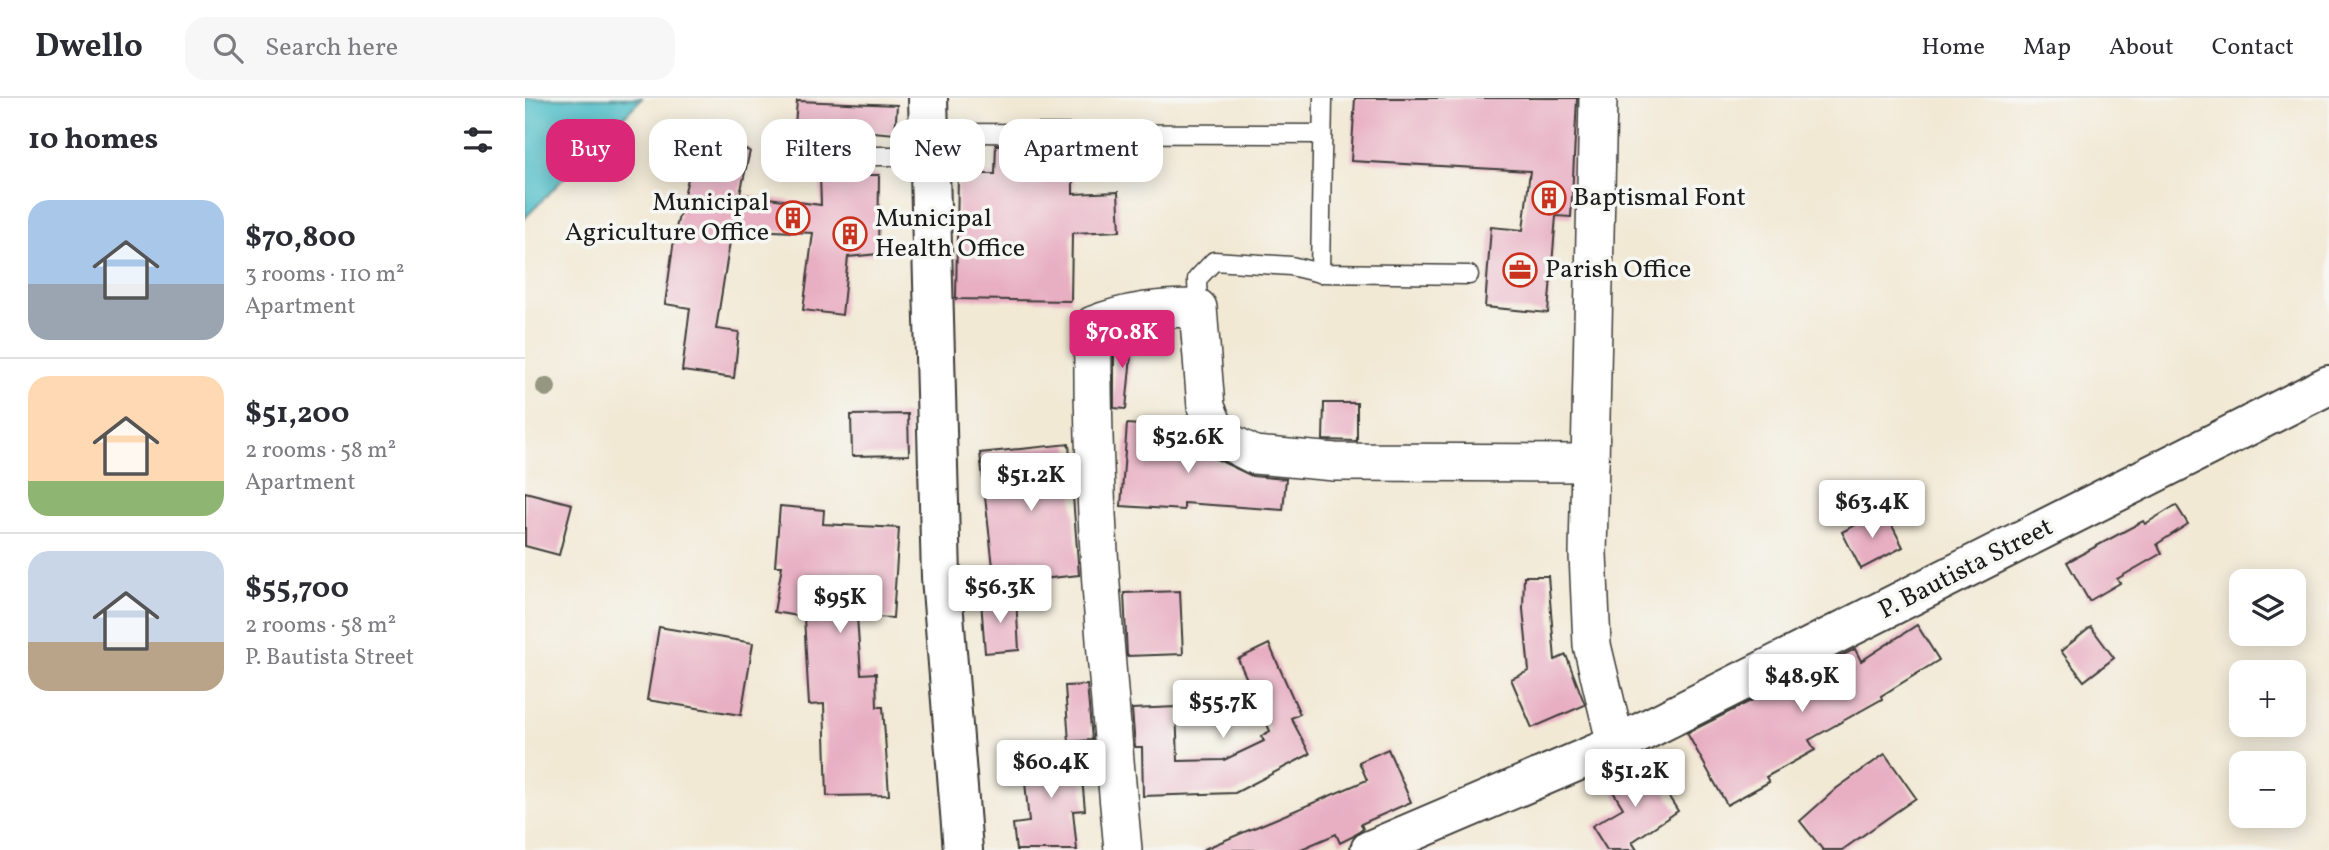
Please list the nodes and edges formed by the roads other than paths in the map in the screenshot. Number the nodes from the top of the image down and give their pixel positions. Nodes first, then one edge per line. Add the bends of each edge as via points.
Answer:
1 (1323, 98) edge
2 (1598, 98) edge
3 (985, 130) edge
4 (1321, 134) junction
5 (930, 182) edge
6 (1320, 273) junction
7 (1469, 275) dead end
8 (1198, 308) junction
9 (2329, 385) edge
10 (1590, 463) junction
11 (1616, 745) junction
12 (963, 850) edge
13 (1123, 850) edge
14 (1370, 850) edge

1 - 4 lane
2 - 10 street
3 - 4 lane
4 - 6 lane
5 - 12 street via 941,577
6 - 7 lane
6 - 8 lane via 1291,266 1214,261 1197,279
8 - 10 street via 1206,407 1219,437 1254,455 1335,461
8 - 13 street via 1122,313 1093,325 1091,442
9 - 11 street, P. Bautista Street
10 - 11 street via 1592,645
11 - 14 street, P. Bautista Street

